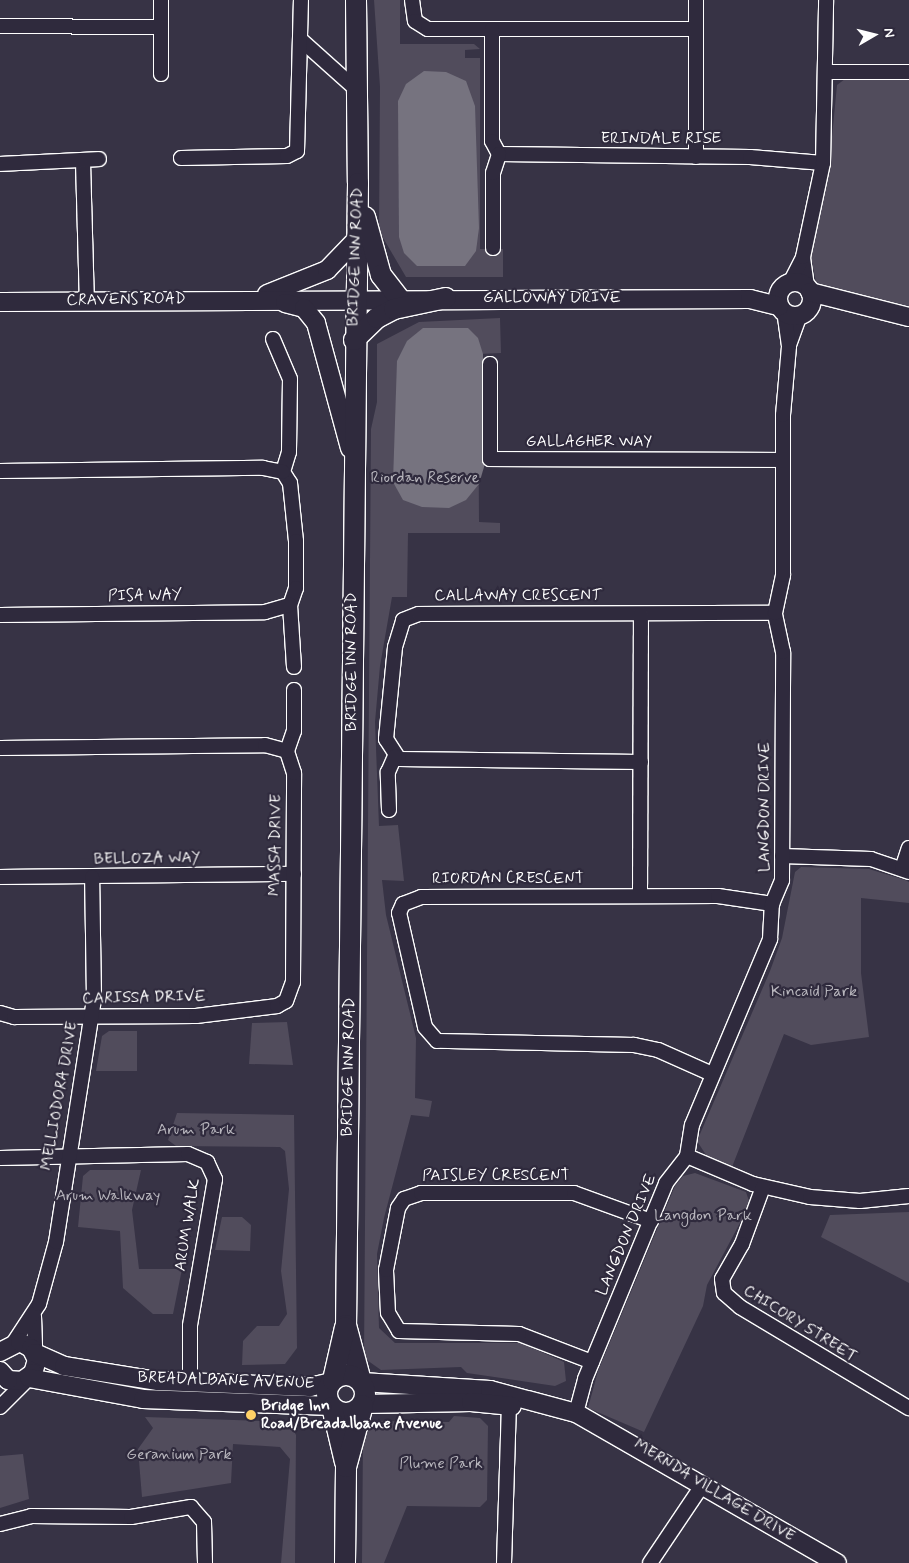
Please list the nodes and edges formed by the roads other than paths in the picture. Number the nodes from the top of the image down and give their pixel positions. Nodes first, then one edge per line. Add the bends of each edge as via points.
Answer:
1 (161, 0) edge
2 (301, 0) edge
3 (356, 0) edge
4 (412, 0) edge
5 (696, 0) edge
6 (826, 0) edge
7 (0, 26) edge
8 (161, 27) junction
9 (696, 29) junction
10 (492, 30) junction
11 (301, 40) junction
12 (826, 72) junction
13 (909, 72) edge
14 (161, 74) dead end
15 (357, 90) junction
16 (500, 154) junction
17 (696, 157) junction
18 (182, 158) dead end
19 (99, 159) dead end
20 (83, 162) junction
21 (823, 163) junction
22 (0, 164) edge
23 (358, 183) junction
24 (356, 240) junction
25 (493, 248) dead end
26 (797, 287) junction
27 (354, 298) junction
28 (399, 298) junction
29 (446, 298) junction
30 (252, 299) junction
31 (750, 299) junction
32 (87, 301) junction
33 (0, 302) edge
34 (848, 305) junction
35 (793, 311) junction
36 (909, 317) edge
37 (273, 339) dead end
38 (354, 340) junction
39 (490, 364) dead end
40 (352, 457) junction
41 (783, 460) junction
42 (0, 470) edge
43 (283, 472) junction
44 (290, 605) junction
45 (775, 613) junction
46 (641, 614) junction
47 (0, 615) edge
48 (294, 667) dead end
49 (294, 690) dead end
50 (0, 748) edge
51 (287, 751) junction
52 (395, 756) junction
53 (641, 762) junction
54 (389, 810) dead end
55 (909, 848) edge
56 (782, 856) junction
57 (906, 871) edge
58 (294, 874) junction
59 (92, 877) junction
60 (0, 878) edge
61 (640, 896) junction
62 (772, 904) junction
63 (286, 1001) joint
64 (0, 1013) edge
65 (92, 1018) junction
66 (712, 1074) junction
67 (66, 1155) junction
68 (687, 1156) junction
69 (0, 1158) edge
70 (763, 1187) junction
71 (909, 1196) edge
72 (651, 1221) junction
73 (34, 1316) junction
74 (346, 1325) junction
75 (6, 1345) edge
76 (35, 1353) junction
77 (592, 1362) junction
78 (0, 1372) edge
79 (28, 1378) junction
80 (332, 1381) junction
81 (361, 1381) junction
82 (190, 1382) junction
83 (505, 1401) junction
84 (363, 1404) junction
85 (0, 1407) edge
86 (332, 1407) junction
87 (909, 1408) edge
88 (571, 1414) junction
89 (346, 1467) junction
90 (699, 1481) junction
91 (0, 1524) edge
92 (205, 1563) edge
93 (345, 1563) edge
94 (504, 1563) edge
95 (650, 1563) edge
96 (837, 1563) edge

1 - 8 street
2 - 11 street
3 - 15 main road, BRIDGE INN ROAD
4 - 10 street via 412,17 418,25 428,29
5 - 9 street
6 - 12 street
7 - 8 street
8 - 14 street
9 - 10 street
9 - 17 street
10 - 16 street via 492,141
11 - 15 street
11 - 18 street via 297,152 287,156
12 - 13 street
12 - 21 street
15 - 23 main road, BRIDGE INN ROAD
16 - 17 street, ERINDALE RISE
16 - 25 street via 493,173
17 - 21 street, ERINDALE RISE
19 - 20 street
20 - 22 street
20 - 32 street
21 - 26 street
23 - 24 main road, BRIDGE INN ROAD
23 - 28 main road via 375,258 386,285
24 - 27 main road, BRIDGE INN ROAD
24 - 30 street, CRAVENS ROAD via 327,270
26 - 31 street, GALLOWAY DRIVE
26 - 34 street, GALLOWAY DRIVE
26 - 35 street
26 - 35 street
27 - 28 street, GALLOWAY DRIVE
27 - 30 street, CRAVENS ROAD
27 - 38 main road, BRIDGE INN ROAD
28 - 29 street, GALLOWAY DRIVE
29 - 31 street, GALLOWAY DRIVE
29 - 38 main road via 394,309 377,318
30 - 32 street, CRAVENS ROAD
30 - 40 street, CRAVENS ROAD via 298,306 316,322
31 - 35 street, GALLOWAY DRIVE
32 - 33 street, CRAVENS ROAD
34 - 35 street, GALLOWAY DRIVE
34 - 36 street, GALLOWAY DRIVE
35 - 41 street, LANGDON DRIVE via 788,346
37 - 43 street via 290,379 289,452
38 - 40 main road, BRIDGE INN ROAD
39 - 41 street, GALLAGHER WAY via 490,459
40 - 74 main road, BRIDGE INN ROAD
41 - 45 street, LANGDON DRIVE via 783,575
42 - 43 street via 263,468
43 - 44 street via 290,483 296,541 296,588
44 - 47 street, PISA WAY via 265,612
44 - 48 street via 295,625
45 - 46 street, CALLAWAY CRESCENT
45 - 56 street, LANGDON DRIVE via 783,652
46 - 52 street, CALLAWAY CRESCENT via 408,617 398,630 386,724 388,748
46 - 53 street
49 - 51 street via 294,731
50 - 51 street via 265,745
51 - 58 street, MASSA DRIVE via 294,773
52 - 53 street via 409,760
52 - 54 street via 388,772
53 - 61 street
55 - 57 street
56 - 57 street via 871,859
56 - 62 street, LANGDON DRIVE via 782,880
58 - 59 street, BELLOZA WAY
58 - 63 street, MASSA DRIVE via 293,982
59 - 60 street, BELLOZA WAY
59 - 65 street, MELLIODORA DRIVE
61 - 62 street, RIORDAN CRESCENT via 718,896
61 - 66 street, RIORDAN CRESCENT via 412,898 403,904 398,922 424,1027 429,1037 446,1044 648,1047
62 - 66 street, LANGDON DRIVE via 770,939
63 - 65 street, CARISSA DRIVE via 277,1006 196,1016
64 - 65 street, CARISSA DRIVE
65 - 67 street, MELLIODORA DRIVE
66 - 68 street, LANGDON DRIVE via 692,1125
67 - 69 street, ARUM WALK
67 - 73 street, MELLIODORA DRIVE via 56,1242
67 - 82 street, ARUM WALK via 194,1155 211,1167 215,1179 190,1326
68 - 70 street
68 - 72 street, LANGDON DRIVE via 666,1184
70 - 71 street via 835,1200
70 - 87 street, CHICORY STREET via 742,1244 722,1279 724,1293 748,1312
72 - 77 street, LANGDON DRIVE
72 - 77 street, PAISLEY CRESCENT via 595,1197 574,1193 422,1193 404,1199 398,1208 386,1270 388,1313 399,1331 524,1335
73 - 75 street, MELLIODORA DRIVE
73 - 76 street, MELLIODORA DRIVE
74 - 80 main road, BRIDGE INN ROAD
74 - 81 main road, BRIDGE INN ROAD
75 - 76 street, BREADALBANE AVENUE via 26,1344
76 - 79 street via 36,1367
76 - 82 street, BREADALBANE AVENUE via 91,1372
77 - 88 street, LANGDON DRIVE
78 - 79 street, BREADALBANE AVENUE via 15,1382
79 - 85 street
79 - 86 street, BREADALBANE AVENUE via 143,1400
80 - 81 main road via 344,1375
80 - 82 street, BREADALBANE AVENUE via 310,1387
80 - 86 main road via 327,1394
81 - 83 street, MERNDA VILLAGE DRIVE via 439,1384
81 - 84 main road
83 - 84 street, MERNDA VILLAGE DRIVE
83 - 88 street, MERNDA VILLAGE DRIVE
83 - 94 street
84 - 86 main road via 348,1414
84 - 89 main road
86 - 89 main road
88 - 90 street, MERNDA VILLAGE DRIVE via 618,1434
89 - 93 main road
90 - 95 street
90 - 96 street, MERNDA VILLAGE DRIVE
91 - 92 street via 31,1516 131,1517 191,1506 204,1522

